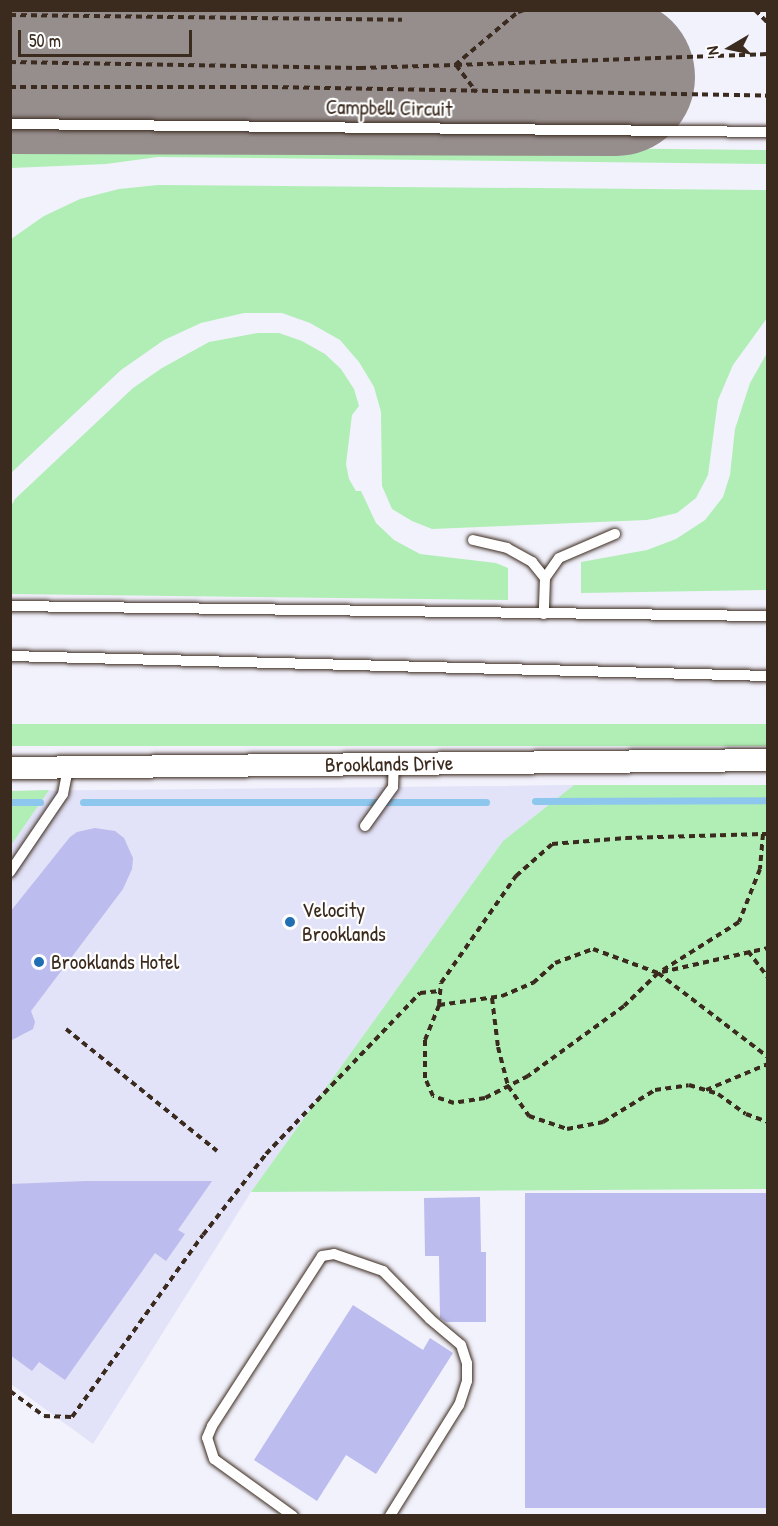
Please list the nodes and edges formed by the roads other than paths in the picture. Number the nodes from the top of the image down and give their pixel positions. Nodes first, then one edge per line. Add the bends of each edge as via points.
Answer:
1 (10, 124) edge
2 (768, 132) edge
3 (615, 534) dead end
4 (473, 540) dead end
5 (545, 578) junction
6 (10, 606) edge
7 (544, 614) junction
8 (768, 616) edge
9 (10, 657) edge
10 (768, 676) edge
11 (768, 759) edge
12 (394, 764) junction
13 (10, 768) edge
14 (68, 768) junction
15 (365, 826) dead end
16 (10, 872) edge
17 (292, 1515) edge
18 (390, 1515) edge

1 - 2 lane, Campbell Circuit
3 - 5 lane via 559,558
4 - 5 lane via 507,548 532,562
5 - 7 lane
6 - 7 lane
7 - 8 lane
9 - 10 lane
11 - 12 street, Brooklands Drive
12 - 14 street, Brooklands Drive
12 - 15 lane via 393,787
13 - 14 street, Brooklands Drive
14 - 16 lane via 63,794
17 - 18 lane via 214,1459 207,1438 321,1256 334,1254 383,1271 462,1346 467,1363 467,1381 459,1405

